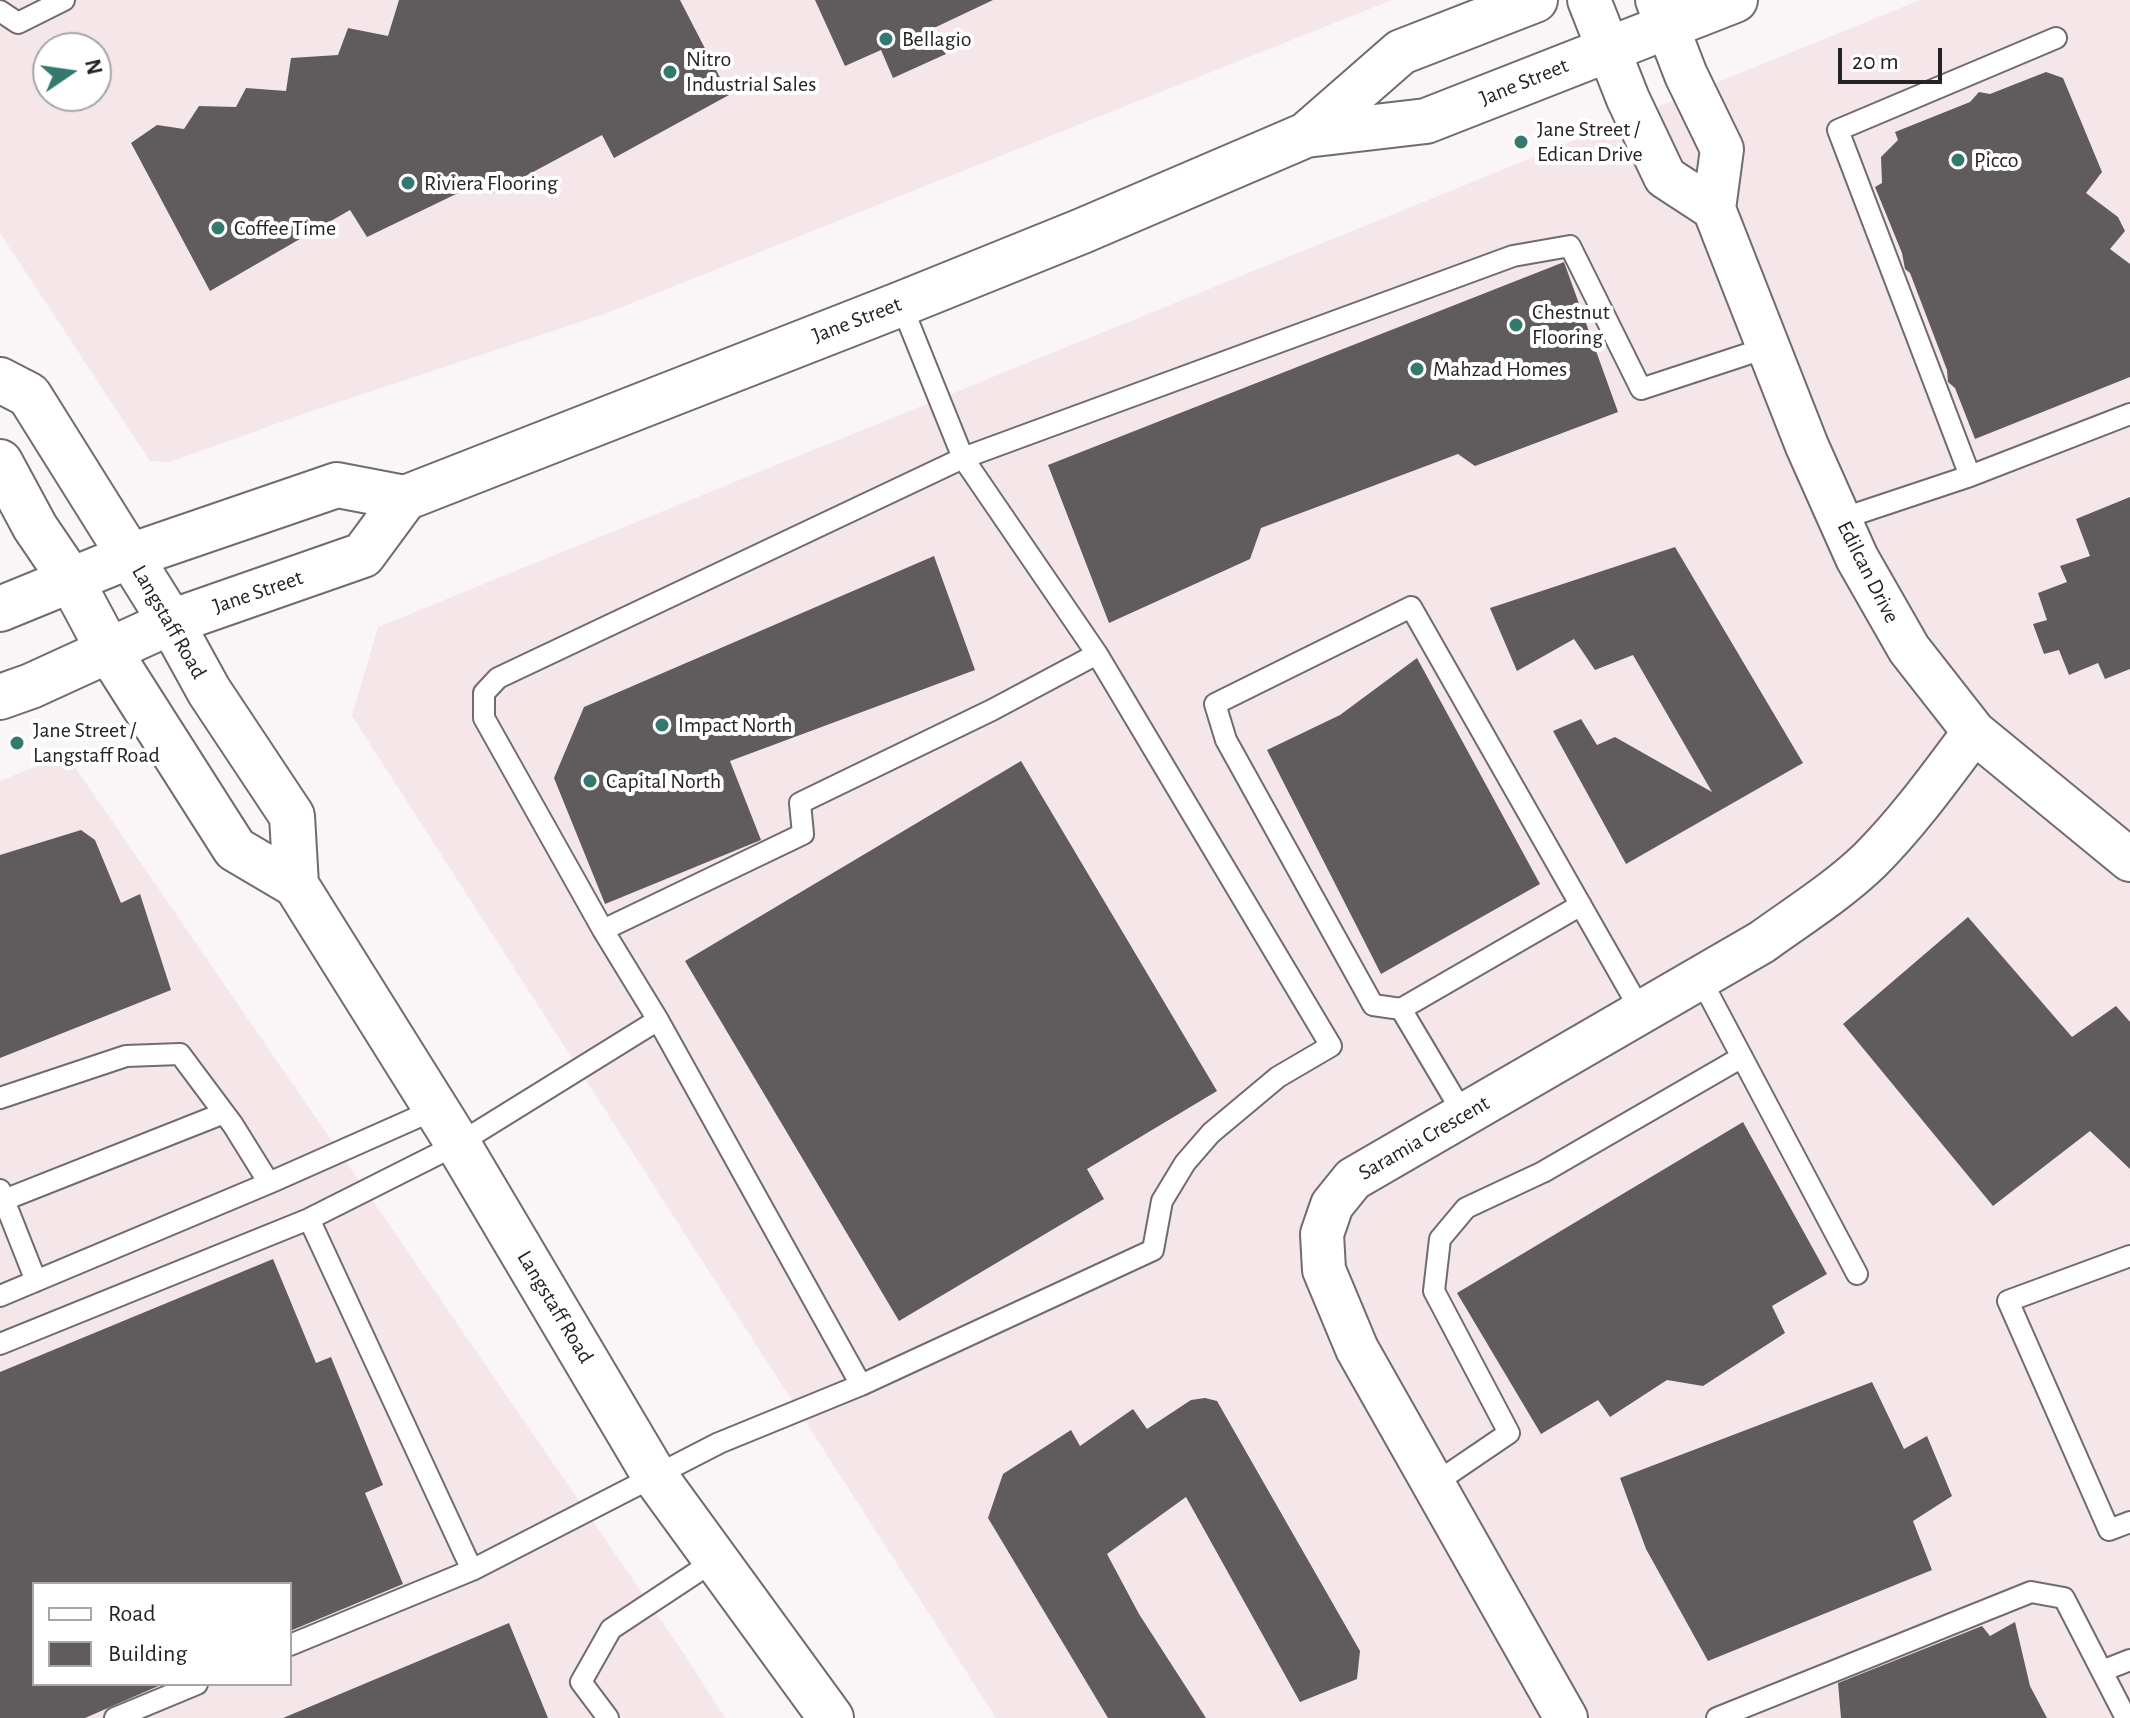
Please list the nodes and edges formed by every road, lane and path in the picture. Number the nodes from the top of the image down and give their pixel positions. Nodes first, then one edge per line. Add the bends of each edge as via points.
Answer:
1 (64, 0) edge
2 (1535, 0) edge
3 (1589, 0) edge
4 (1735, 0) edge
5 (0, 11) edge
6 (1662, 13) edge
7 (2056, 38) dead end
8 (1608, 49) junction
9 (1306, 135) junction
10 (1714, 209) junction
11 (901, 304) junction
12 (1769, 347) junction
13 (0, 380) edge
14 (2130, 414) edge
15 (963, 458) junction
16 (0, 462) edge
17 (1970, 476) junction
18 (405, 498) junction
19 (1841, 519) junction
20 (130, 556) junction
21 (71, 580) junction
22 (0, 609) edge
23 (171, 622) junction
24 (109, 651) junction
25 (1097, 654) junction
26 (0, 697) edge
27 (1974, 732) junction
28 (2130, 860) edge
29 (296, 885) junction
30 (1581, 905) junction
31 (603, 930) junction
32 (1700, 978) junction
33 (1401, 1009) junction
34 (1641, 1011) junction
35 (658, 1020) junction
36 (1742, 1057) junction
37 (0, 1098) edge
38 (224, 1113) junction
39 (1464, 1115) junction
40 (447, 1126) junction
41 (269, 1183) junction
42 (2, 1195) edge
43 (309, 1219) junction
44 (2130, 1256) edge
45 (1857, 1274) dead end
46 (36, 1281) junction
47 (0, 1296) edge
48 (0, 1344) edge
49 (861, 1385) junction
50 (654, 1475) junction
51 (1434, 1484) junction
52 (2130, 1522) edge
53 (717, 1559) junction
54 (472, 1570) junction
55 (292, 1644) edge
56 (2130, 1660) edge
57 (2102, 1671) junction
58 (192, 1686) edge
59 (1721, 1717) edge
60 (115, 1718) edge
61 (608, 1718) edge
62 (831, 1718) edge
63 (1566, 1718) edge
64 (2126, 1718) edge

1 - 5 lane via 18,23
2 - 9 main road, Jane Street via 1401,52
3 - 8 street
4 - 6 main road, Jane Street
6 - 8 main road, Jane Street
6 - 10 street, Edilcan Drive via 1722,149
7 - 17 lane via 1838,130
8 - 9 main road, Jane Street via 1426,121
8 - 10 street via 1665,177
9 - 11 main road, Jane Street
10 - 12 street, Edilcan Drive
11 - 15 lane
11 - 18 main road, Jane Street
12 - 15 lane via 1641,389 1570,246 1513,256
12 - 19 street, Edilcan Drive
13 - 20 main road, Langstaff Road via 29,395
14 - 17 lane
15 - 25 lane
15 - 31 lane via 498,678 484,693 484,718
16 - 21 main road, Langstaff Road
17 - 19 lane
18 - 20 main road via 337,485
18 - 23 main road, Jane Street via 363,555
19 - 27 street, Edilcan Drive via 1909,649
20 - 21 main road
20 - 23 main road, Langstaff Road
21 - 22 main road
21 - 24 main road, Langstaff Road
23 - 24 main road, Jane Street
23 - 29 main road, Langstaff Road via 209,691 292,816
24 - 26 main road, Jane Street
24 - 29 main road, Langstaff Road via 235,849
25 - 31 lane via 800,803 803,834
25 - 49 lane via 1331,1046 1278,1077 1211,1133 1162,1201 1153,1250
27 - 28 street, Edilcan Drive
27 - 32 street, Saramia Crescent via 1912,814 1868,861 1762,942
29 - 40 main road, Langstaff Road
30 - 33 lane
30 - 33 lane via 1411,607 1215,704 1226,740 1373,1005
30 - 34 lane
31 - 35 lane
32 - 34 street, Saramia Crescent
32 - 36 lane
33 - 39 lane
34 - 39 street, Saramia Crescent
35 - 40 lane
35 - 49 lane
36 - 45 lane
36 - 51 lane via 1543,1172 1466,1208 1440,1239 1434,1291 1509,1433
37 - 38 lane via 126,1056 180,1054
38 - 41 lane
38 - 42 lane
39 - 51 street, Saramia Crescent via 1353,1179 1332,1205 1322,1234 1324,1270 1357,1349
40 - 41 lane
40 - 43 lane
40 - 50 main road, Langstaff Road
41 - 46 lane
42 - 46 lane
43 - 48 lane
43 - 54 lane
44 - 52 lane via 2008,1301 2109,1530
46 - 47 lane
49 - 50 lane
50 - 53 main road, Langstaff Road
50 - 54 lane
51 - 63 street, Saramia Crescent
53 - 61 lane via 611,1629 581,1682
53 - 62 main road, Langstaff Road
54 - 55 lane
56 - 57 lane
57 - 59 lane via 2064,1598 2031,1592
57 - 64 lane
58 - 60 lane

